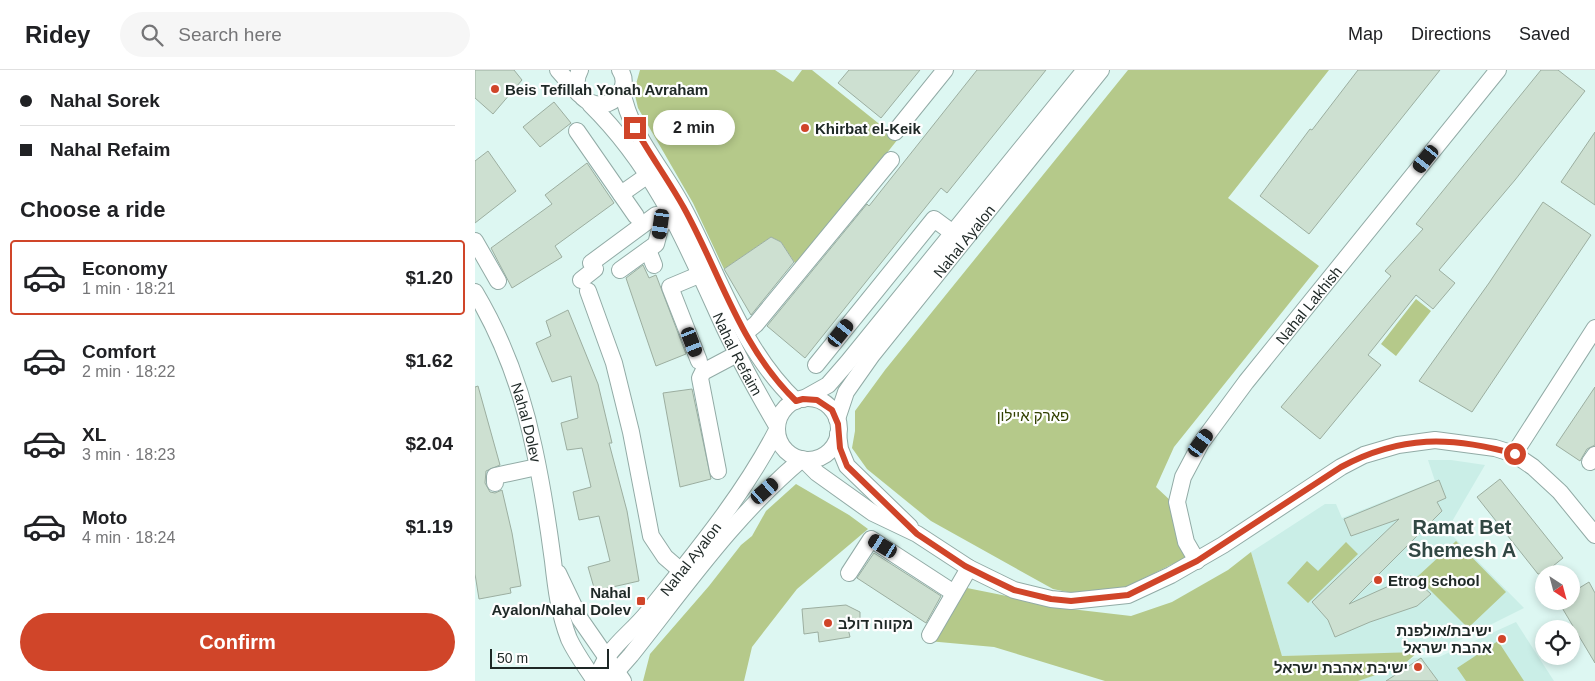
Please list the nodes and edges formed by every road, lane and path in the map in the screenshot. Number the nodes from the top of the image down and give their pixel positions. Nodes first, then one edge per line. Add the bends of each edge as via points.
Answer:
1 (558, 70) edge
2 (579, 70) edge
3 (945, 70) edge
4 (1085, 70) edge
5 (1101, 70) edge
6 (1497, 70) edge
7 (623, 77) edge
8 (584, 99) junction
9 (577, 131) dead end
10 (895, 132) dead end
11 (891, 160) dead end
12 (648, 175) junction
13 (621, 194) junction
14 (656, 215) dead end
15 (673, 215) junction
16 (636, 216) dead end
17 (953, 234) junction
18 (475, 242) edge
19 (648, 250) junction
20 (654, 265) dead end
21 (620, 270) dead end
22 (701, 274) junction
23 (499, 281) dead end
24 (475, 292) edge
25 (1595, 328) edge
26 (745, 333) junction
27 (1590, 346) edge
28 (737, 354) junction
29 (699, 361) dead end
30 (816, 365) dead end
31 (799, 400) junction
32 (837, 427) junction
33 (777, 428) junction
34 (1515, 454) junction
35 (803, 460) junction
36 (537, 466) junction
37 (718, 471) dead end
38 (495, 476) dead end
39 (917, 534) junction
40 (1595, 535) edge
41 (1197, 561) junction
42 (553, 562) junction
43 (969, 568) junction
44 (680, 570) junction
45 (849, 573) dead end
46 (954, 593) junction
47 (930, 635) dead end
48 (605, 657) junction
49 (620, 676) edge
50 (596, 681) edge
51 (601, 681) edge

1 - 8 street, Nahal Refaim
2 - 8 street via 576,79
3 - 10 street
4 - 17 street, Nahal Ayalon
5 - 32 street, Nahal Ayalon via 872,355 846,392
6 - 41 street, Nahal Lakhish via 1258,367 1201,443 1183,477 1177,502 1186,542
7 - 8 street via 612,102 597,106
7 - 26 street, Nahal Refaim via 627,114 685,209
8 - 12 street, Nahal Refaim via 612,125
9 - 13 street
11 - 26 street, Nahal Refaim via 756,324
12 - 13 street
12 - 15 street, Nahal Refaim
13 - 16 street
14 - 44 street via 591,263 595,269 584,285 616,371 651,536
15 - 19 street via 661,224 656,244
15 - 22 street, Nahal Refaim
17 - 30 street via 934,219
17 - 31 street, Nahal Ayalon via 833,381
18 - 23 street
19 - 20 street
19 - 21 street
22 - 28 street, Nahal Refaim
22 - 29 street via 670,287
24 - 36 street, Nahal Dolev via 496,333 523,404
25 - 27 street
26 - 31 street, Nahal Refaim via 768,373
27 - 34 street
28 - 33 street, Nahal Refaim
28 - 37 street via 703,372 699,378
31 - 32 street via 822,402 832,410
31 - 33 street via 783,411
32 - 35 street via 829,452
32 - 39 street via 847,466
33 - 35 street via 784,449
33 - 44 street, Nahal Ayalon via 733,502
34 - 40 street via 1560,492
34 - 41 street via 1435,440 1399,445 1364,455
35 - 39 street via 873,513
35 - 49 street, Nahal Ayalon via 765,491 737,523
36 - 38 street
36 - 42 street, Nahal Dolev
39 - 43 street
41 - 43 street via 1128,595 1071,601 1014,590
42 - 48 street, Nahal Dolev via 580,619
42 - 50 street, Nahal Dolev via 556,596 569,639
43 - 46 street
44 - 48 street, Nahal Ayalon via 646,614
45 - 46 street via 871,539
46 - 47 street
48 - 49 street, Nahal Dolev
48 - 50 street, Nahal Ayalon
49 - 51 street, Nahal Ayalon

